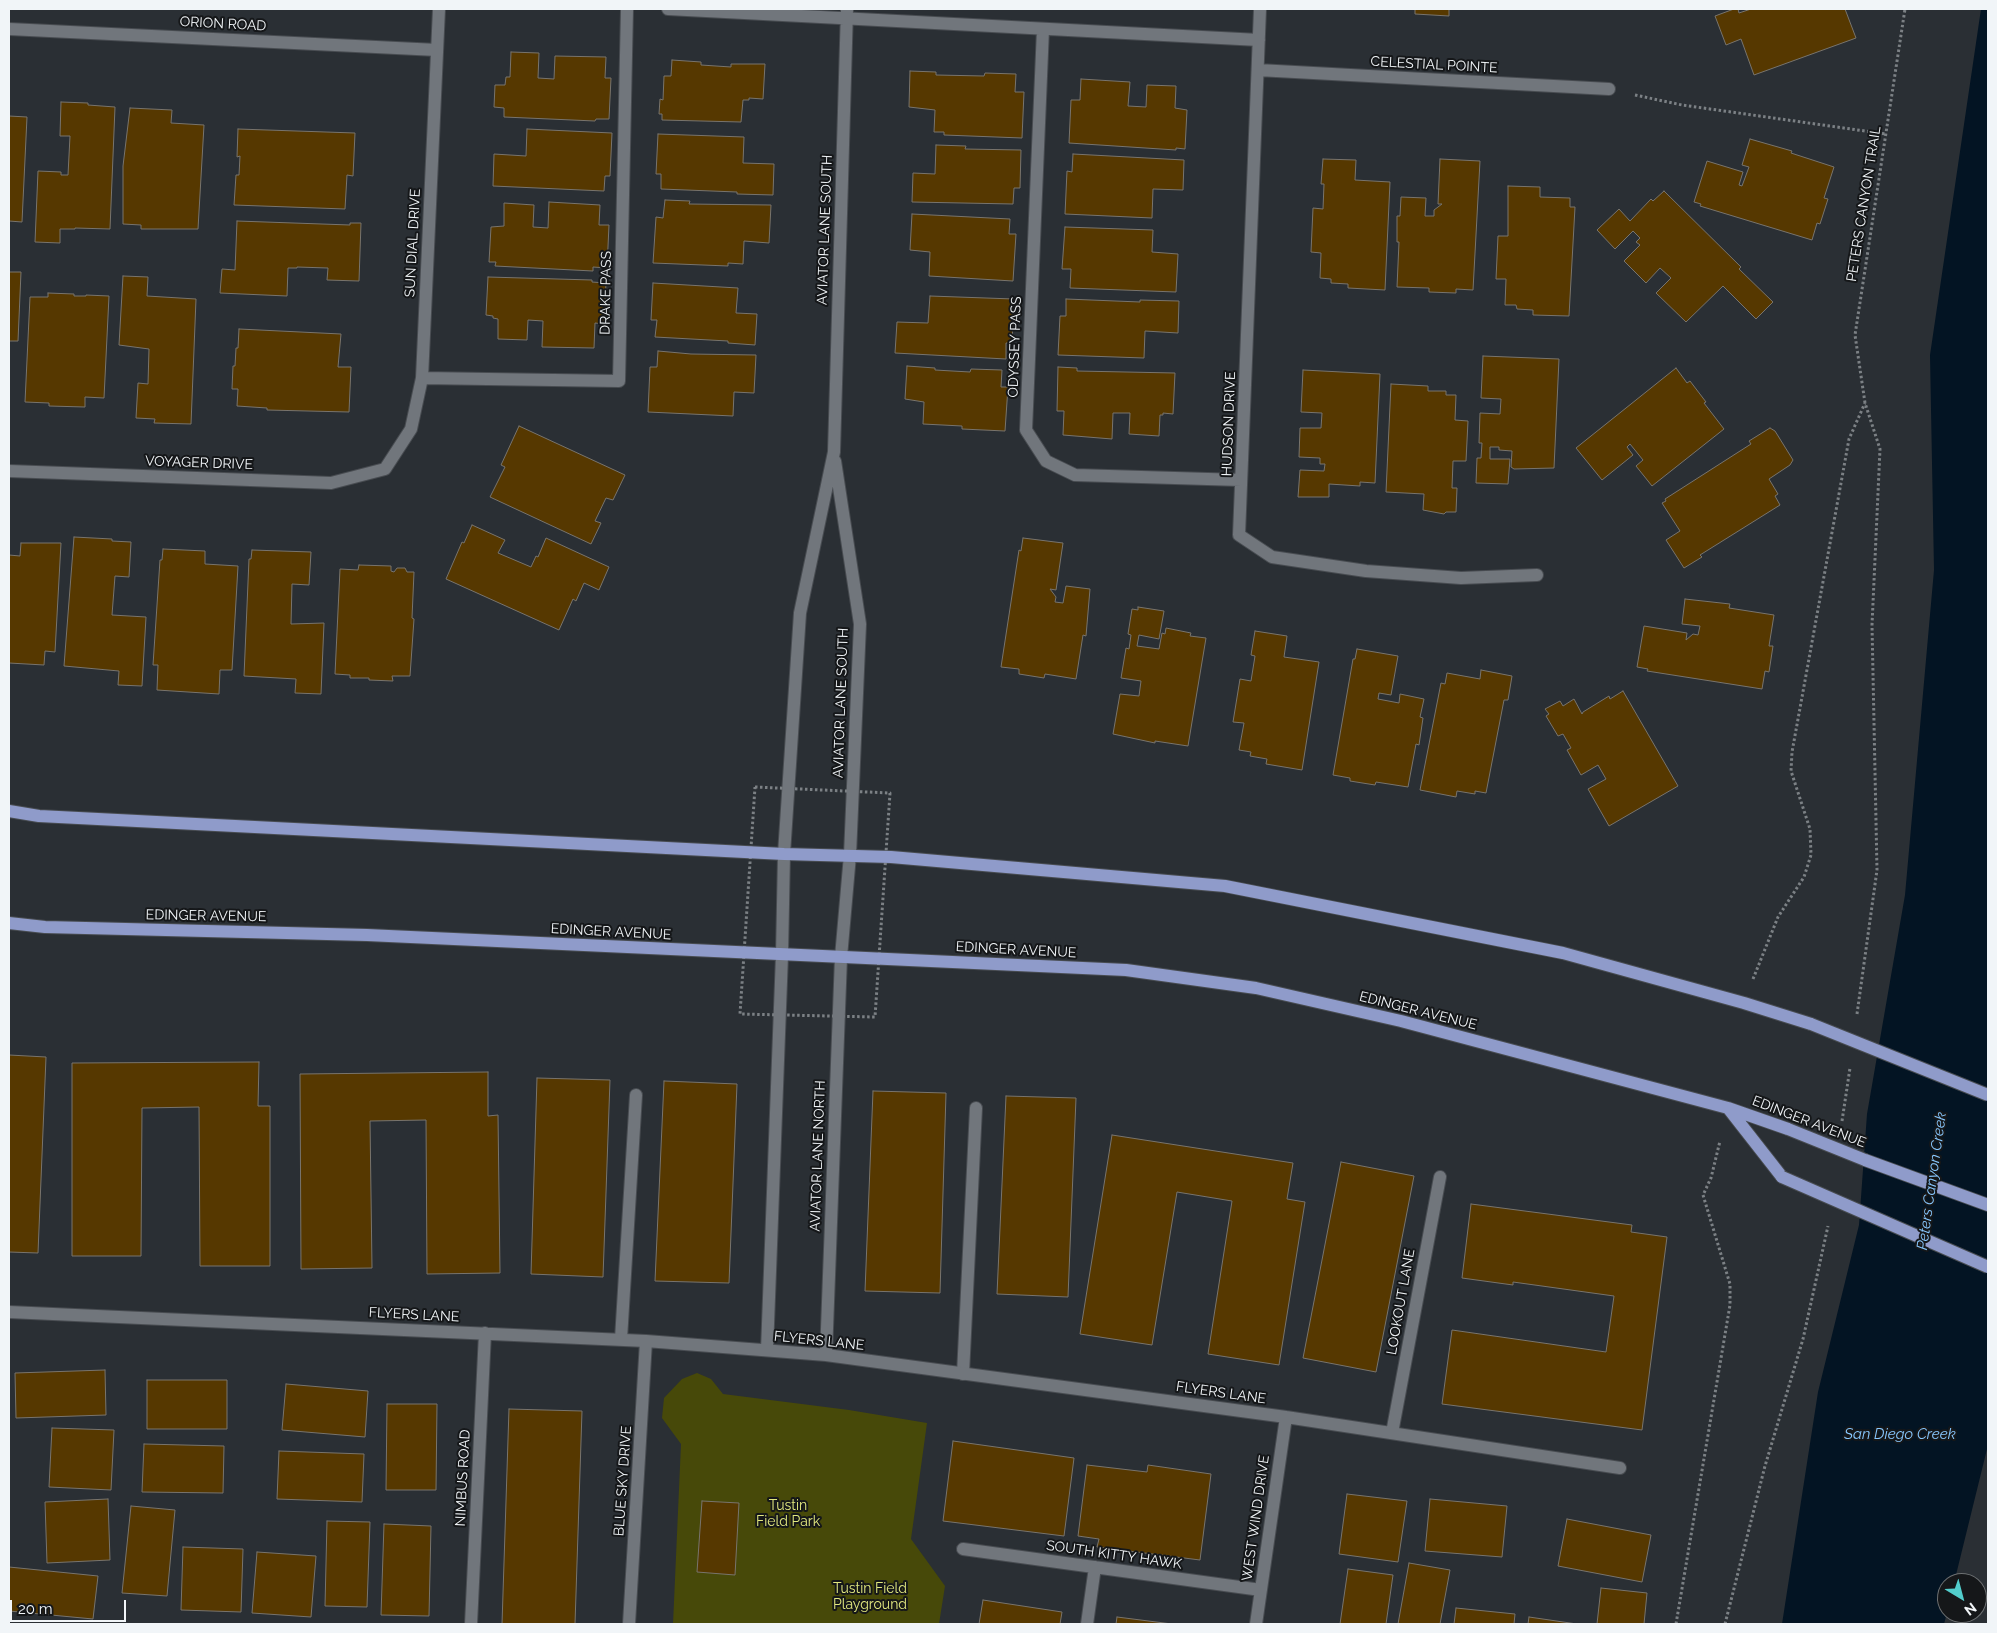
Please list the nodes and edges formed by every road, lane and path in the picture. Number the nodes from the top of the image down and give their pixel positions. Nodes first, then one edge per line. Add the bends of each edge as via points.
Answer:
1 (439, 9) edge
2 (627, 9) edge
3 (668, 9) edge
4 (1260, 9) edge
5 (1905, 9) edge
6 (847, 14) edge
7 (9, 29) edge
8 (1042, 29) junction
9 (1259, 40) junction
10 (436, 50) junction
11 (1258, 70) junction
12 (1609, 90) joint
13 (1886, 134) junction
14 (422, 378) junction
15 (834, 452) junction
16 (385, 469) joint
17 (9, 471) edge
18 (1241, 480) junction
19 (1537, 575) dead end
20 (788, 788) junction
21 (853, 792) junction
22 (9, 811) edge
23 (751, 852) junction
24 (784, 854) junction
25 (850, 855) junction
26 (886, 857) junction
27 (9, 923) edge
28 (744, 953) junction
29 (1762, 953) dead end
30 (782, 955) junction
31 (841, 957) junction
32 (879, 959) junction
33 (780, 1015) junction
34 (838, 1017) junction
35 (1988, 1095) edge
36 (636, 1096) dead end
37 (976, 1108) dead end
38 (1728, 1108) junction
39 (1440, 1176) dead end
40 (1711, 1178) dead end
41 (1988, 1205) edge
42 (1988, 1267) edge
43 (9, 1312) edge
44 (485, 1333) junction
45 (621, 1339) junction
46 (646, 1340) junction
47 (767, 1350) junction
48 (826, 1355) junction
49 (964, 1374) junction
50 (1286, 1416) junction
51 (1392, 1433) junction
52 (1620, 1468) dead end
53 (963, 1549) dead end
54 (1095, 1568) junction
55 (1261, 1590) junction
56 (470, 1624) edge
57 (629, 1624) edge
58 (1087, 1624) edge
59 (1256, 1624) edge
60 (1676, 1624) edge

1 - 10 street, SUN DIAL DRIVE
2 - 14 street, DRAKE PASS via 619,381
3 - 6 street
4 - 9 street, HUDSON DRIVE
5 - 13 path, PETERS CANYON TRAIL
6 - 8 street
6 - 15 street, AVIATOR LANE SOUTH
7 - 10 street, ORION ROAD
8 - 9 street
8 - 18 street, ODYSSEY PASS via 1026,430 1046,461 1075,475
9 - 11 street, HUDSON DRIVE
10 - 14 street, SUN DIAL DRIVE
11 - 12 street, CELESTIAL POINTE
11 - 18 street, HUDSON DRIVE
12 - 13 path via 1682,105
13 - 29 path, PETERS CANYON TRAIL via 1855,335 1865,403 1849,439 1792,752 1791,771 1810,829 1811,855 1804,877 1778,917
14 - 16 street, SUN DIAL DRIVE via 411,429
15 - 20 street, AVIATOR LANE SOUTH via 800,614
15 - 21 street, AVIATOR LANE SOUTH via 860,624
16 - 17 street, VOYAGER DRIVE via 331,483
18 - 19 street, HUDSON DRIVE via 1239,535 1272,557 1366,571 1462,578
20 - 21 path
20 - 23 path via 755,787
20 - 24 street, AVIATOR LANE SOUTH
21 - 25 street, AVIATOR LANE SOUTH
21 - 26 path via 890,793
22 - 23 main road via 48,816
23 - 24 main road
23 - 28 path
24 - 25 main road
24 - 30 street, AVIATOR LANE SOUTH
25 - 26 main road
25 - 31 street, AVIATOR LANE SOUTH
26 - 32 path
26 - 35 main road, bridge via 1225,886 1564,953 1812,1024
27 - 28 main road, EDINGER AVENUE via 45,927 367,935
28 - 30 main road, EDINGER AVENUE
28 - 33 path via 740,1014
30 - 31 main road, EDINGER AVENUE
30 - 33 street
31 - 32 main road, EDINGER AVENUE
31 - 34 street, AVIATOR LANE NORTH
32 - 34 path via 875,1017
32 - 38 main road, EDINGER AVENUE via 1126,970 1256,988 1401,1021
33 - 34 path
33 - 47 street
34 - 48 street, AVIATOR LANE NORTH
36 - 45 street
37 - 49 street
38 - 41 main road, EDINGER AVENUE, bridge
38 - 42 main road, bridge via 1782,1177
39 - 51 street, LOOKOUT LANE
40 - 60 path via 1703,1195 1730,1284 1730,1305
43 - 44 street, FLYERS LANE
44 - 45 street, FLYERS LANE
44 - 56 street, NIMBUS ROAD
45 - 46 street, FLYERS LANE
46 - 47 street, FLYERS LANE
46 - 57 street, BLUE SKY DRIVE
47 - 48 street, FLYERS LANE
48 - 49 street, FLYERS LANE
49 - 50 street, FLYERS LANE
50 - 51 street, FLYERS LANE
50 - 55 street, WEST WIND DRIVE
51 - 52 street, FLYERS LANE
53 - 54 street, SOUTH KITTY HAWK
54 - 55 street, SOUTH KITTY HAWK
54 - 58 street
55 - 59 street, WEST WIND DRIVE

